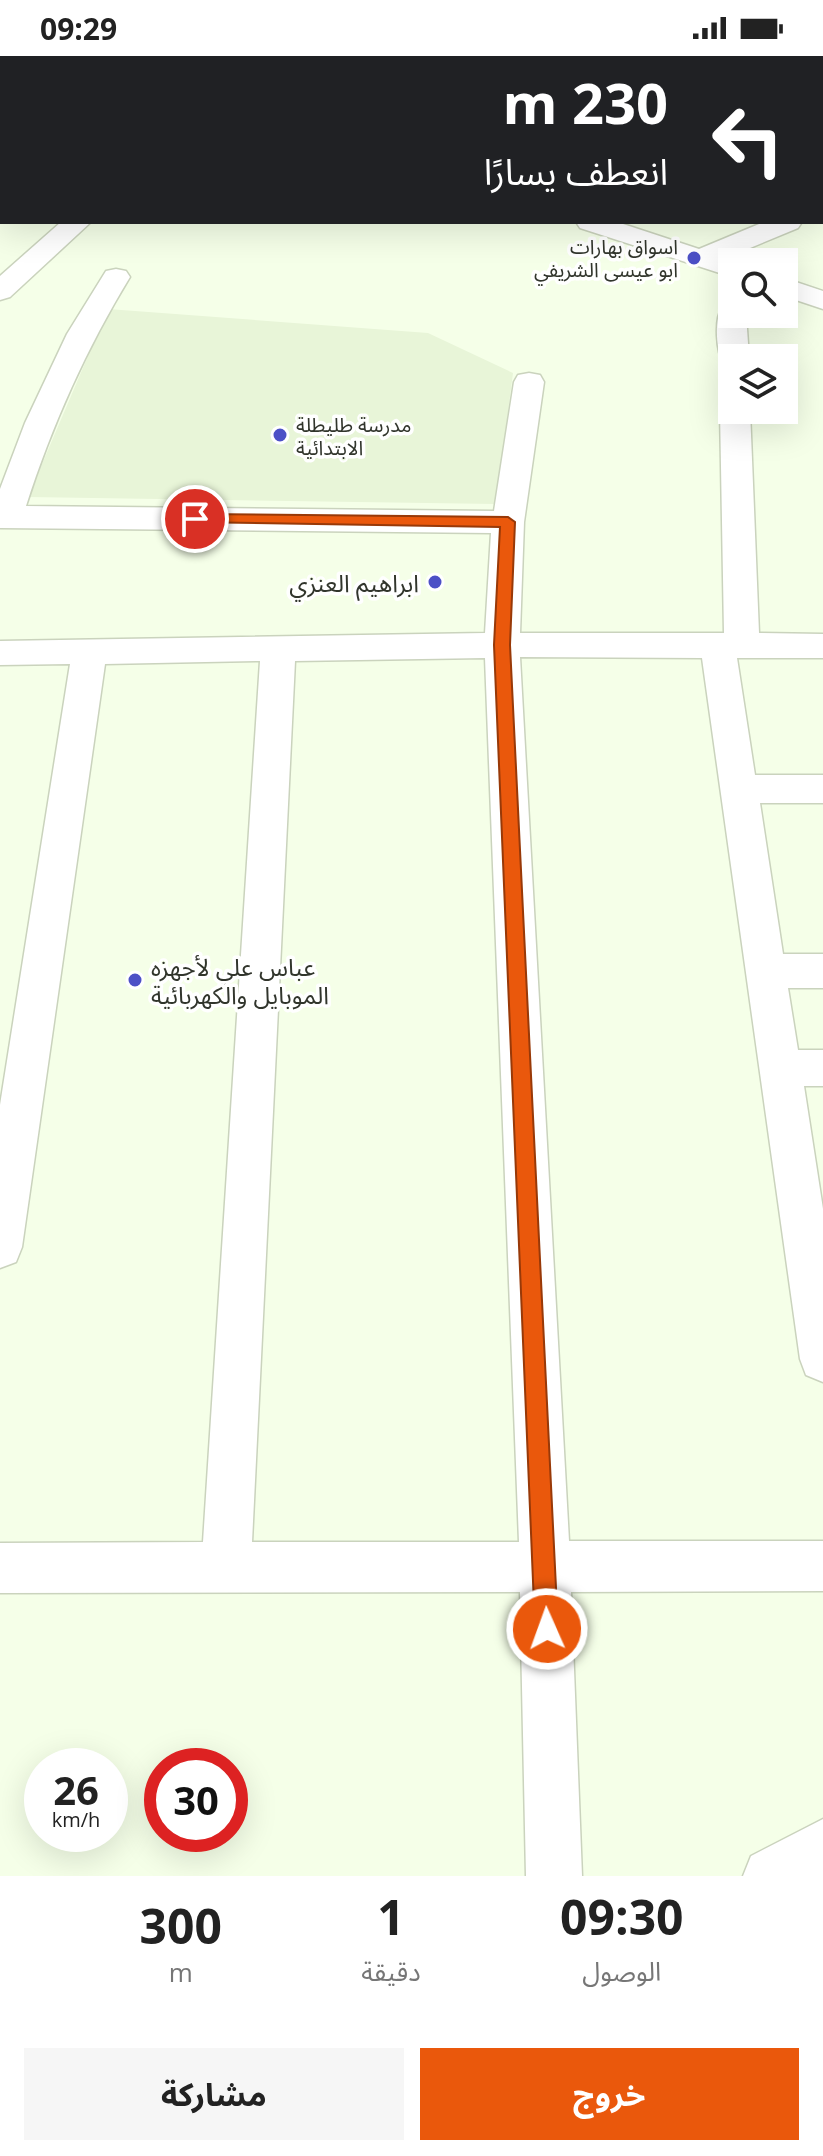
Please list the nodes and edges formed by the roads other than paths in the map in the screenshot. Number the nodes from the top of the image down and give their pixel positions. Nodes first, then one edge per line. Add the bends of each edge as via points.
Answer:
1 (75, 224) edge
2 (596, 224) edge
3 (783, 224) edge
4 (701, 258) junction
5 (718, 264) edge
6 (116, 277) dead end
7 (0, 291) edge
8 (798, 292) edge
9 (823, 300) edge
10 (529, 382) dead end
11 (735, 424) edge
12 (3, 517) edge
13 (508, 522) junction
14 (502, 645) junction
15 (730, 646) junction
16 (823, 646) edge
17 (278, 648) junction
18 (89, 651) junction
19 (0, 653) edge
20 (737, 789) junction
21 (823, 789) edge
22 (768, 971) junction
23 (823, 971) edge
24 (782, 1068) junction
25 (823, 1068) edge
26 (0, 1247) edge
27 (819, 1296) edge
28 (823, 1359) edge
29 (823, 1566) edge
30 (0, 1568) edge
31 (545, 1568) junction
32 (226, 1569) junction
33 (823, 1847) edge
34 (554, 1876) edge
35 (771, 1876) edge

1 - 7 street
2 - 4 street
3 - 4 street
4 - 5 street
6 - 12 street via 60,375
8 - 9 street
10 - 13 street
11 - 15 street
12 - 13 street
13 - 14 street
14 - 15 street
14 - 17 street
14 - 31 street
15 - 16 street
15 - 20 street
17 - 18 street
17 - 32 street
18 - 19 street
18 - 26 street
20 - 21 street
20 - 22 street
22 - 23 street
22 - 24 street
24 - 25 street
24 - 27 street
27 - 28 street
29 - 31 street
30 - 32 street
31 - 32 street
31 - 34 street
33 - 35 street

